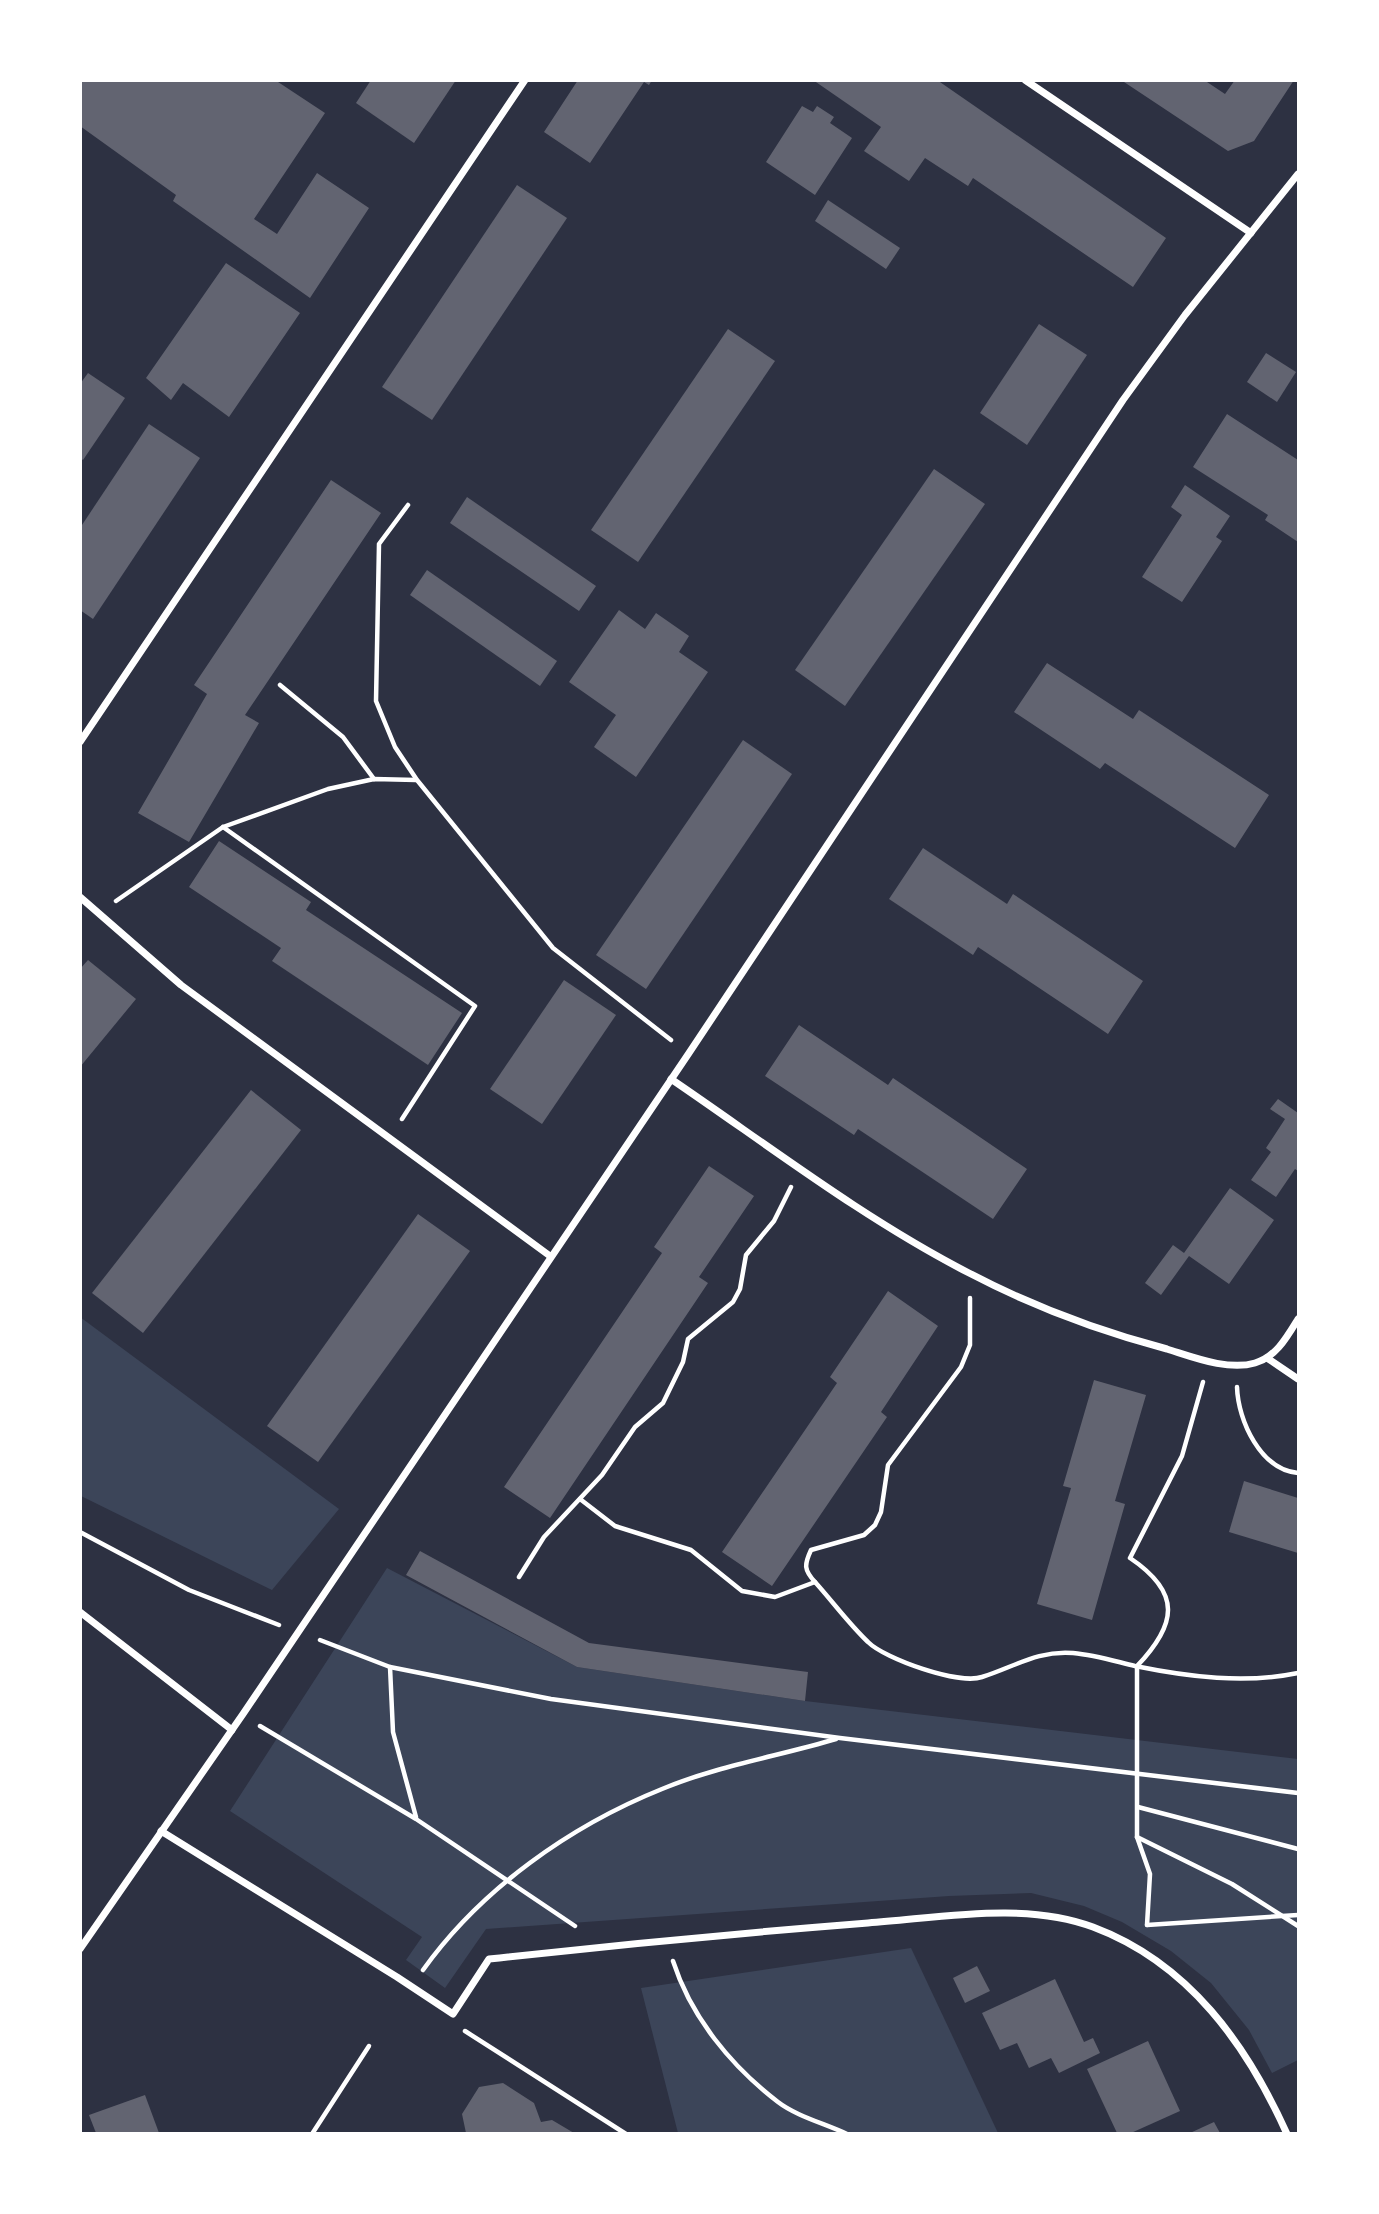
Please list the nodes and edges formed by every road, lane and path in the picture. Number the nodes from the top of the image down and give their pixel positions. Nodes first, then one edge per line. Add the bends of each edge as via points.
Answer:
1 (525, 80) edge
2 (1025, 80) edge
3 (1298, 174) edge
4 (1251, 233) junction
5 (408, 505) dead end
6 (279, 685) dead end
7 (80, 742) edge
8 (374, 779) junction
9 (416, 780) junction
10 (223, 827) junction
11 (80, 897) edge
12 (98, 913) junction
13 (689, 1053) junction
14 (671, 1079) junction
15 (389, 1139) junction
16 (800, 1167) junction
17 (550, 1256) junction
18 (967, 1273) junction
19 (1298, 1319) edge
20 (1267, 1358) junction
21 (1209, 1361) junction
22 (1236, 1365) junction
23 (1298, 1380) edge
24 (1298, 1473) edge
25 (580, 1499) junction
26 (80, 1532) edge
27 (519, 1577) dead end
28 (815, 1582) junction
29 (80, 1612) edge
30 (298, 1633) junction
31 (341, 1647) dead end
32 (1137, 1666) junction
33 (390, 1667) junction
34 (1298, 1673) edge
35 (232, 1730) junction
36 (840, 1738) junction
37 (284, 1741) dead end
38 (1136, 1774) junction
39 (1298, 1793) edge
40 (1138, 1807) junction
41 (416, 1819) junction
42 (160, 1831) junction
43 (1138, 1837) junction
44 (1298, 1849) edge
45 (506, 1882) junction
46 (1298, 1915) edge
47 (1283, 1916) junction
48 (1147, 1925) junction
49 (1298, 1926) edge
50 (1094, 1927) junction
51 (604, 1946) junction
52 (80, 1949) edge
53 (681, 1984) dead end
54 (412, 1986) junction
55 (466, 2033) dead end
56 (369, 2046) dead end
57 (312, 2133) edge
58 (626, 2133) edge
59 (847, 2133) edge
60 (1287, 2133) edge

1 - 7 street
2 - 4 street
3 - 4 street
4 - 13 street via 1122,400
5 - 9 path via 379,544 376,701 395,747
6 - 8 path via 343,737
8 - 9 path
8 - 10 path via 328,789
9 - 13 path via 553,948
10 - 12 path
10 - 15 path via 475,1006
11 - 12 street
12 - 15 street via 181,985
13 - 14 street
14 - 16 street
14 - 17 street
15 - 17 street
16 - 18 street
16 - 25 path via 774,1221 746,1255 733,1302 688,1339 683,1362 663,1403 635,1427
17 - 30 street
18 - 21 street via 1108,1333
18 - 28 path via 972,1321 970,1345 961,1367 888,1465 875,1525 864,1535 811,1550 806,1573
19 - 20 street
20 - 22 street
20 - 23 street
21 - 22 street
21 - 32 path via 1182,1456 1130,1558 1157,1578 1167,1606 1160,1639
22 - 24 path via 1237,1399 1264,1457
25 - 27 path via 544,1538
25 - 28 path via 615,1526 691,1550 742,1591 775,1597
26 - 30 path via 189,1590
28 - 32 path via 869,1644 961,1679 979,1678 1050,1652 1098,1656
29 - 35 street
30 - 35 street
31 - 33 path
32 - 34 path via 1241,1680
32 - 38 path
33 - 36 path via 551,1699
33 - 41 path via 393,1732
35 - 42 street
36 - 38 path
36 - 45 path via 663,1788 598,1819 543,1852
37 - 41 path
38 - 39 path
38 - 40 path
40 - 43 path
40 - 44 path
41 - 45 path
42 - 52 street
42 - 54 street
43 - 47 path via 1232,1884
43 - 48 path via 1150,1874
45 - 51 path
45 - 54 path via 449,1939
46 - 47 path
47 - 48 path
47 - 49 path
48 - 50 path
50 - 51 street via 1002,1914
50 - 60 street via 1152,1958 1202,1999 1248,2057
51 - 54 street via 489,1959 453,2014
53 - 59 path via 712,2038 779,2104
55 - 58 path
56 - 57 path

